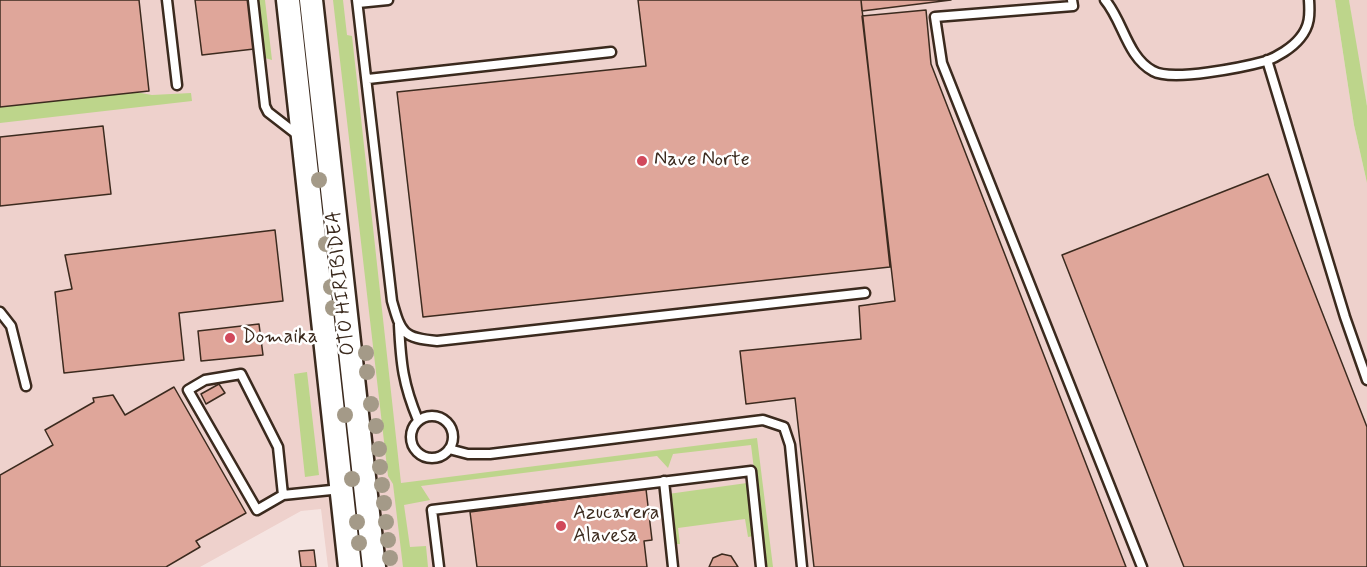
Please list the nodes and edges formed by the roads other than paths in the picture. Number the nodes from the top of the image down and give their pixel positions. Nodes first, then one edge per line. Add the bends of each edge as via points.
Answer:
1 (167, 0) edge
2 (253, 0) edge
3 (288, 0) edge
4 (311, 0) edge
5 (388, 0) edge
6 (1072, 0) edge
7 (1105, 0) edge
8 (1310, 0) edge
9 (358, 2) edge
10 (611, 52) dead end
11 (1267, 60) junction
12 (368, 79) junction
13 (177, 85) dead end
14 (303, 139) junction
15 (866, 293) dead end
16 (0, 312) edge
17 (399, 325) junction
18 (1367, 380) edge
19 (26, 386) dead end
20 (418, 420) junction
21 (449, 449) junction
22 (664, 481) junction
23 (342, 489) junction
24 (283, 495) junction
25 (350, 567) edge
26 (374, 567) edge
27 (440, 567) edge
28 (673, 567) edge
29 (761, 567) edge
30 (802, 567) edge
31 (1142, 567) edge

1 - 13 lane
2 - 14 lane via 265,106
3 - 14 street, OTO HIRIBIDEA
4 - 26 street, OTO HIRIBIDEA
5 - 9 lane
6 - 31 lane via 1073,6 935,17 942,63
7 - 11 lane via 1138,57 1154,72 1188,76
8 - 11 lane via 1310,21 1299,39
9 - 12 lane
10 - 12 lane
11 - 18 lane
12 - 17 lane via 392,301
14 - 23 street, OTO HIRIBIDEA
15 - 17 lane via 437,341 414,339
16 - 19 lane via 13,334
17 - 20 lane via 401,365
20 - 21 lane via 429,416 441,418 450,426 453,437
20 - 21 lane via 411,430 411,443 417,453 428,458
21 - 30 lane via 490,454 762,420 773,423 784,427 790,446
22 - 27 lane via 432,510
22 - 28 lane
22 - 29 lane via 751,471
23 - 24 lane
23 - 25 street, OTO HIRIBIDEA
24 - 24 lane via 278,447 241,374 205,380 188,390 257,510

